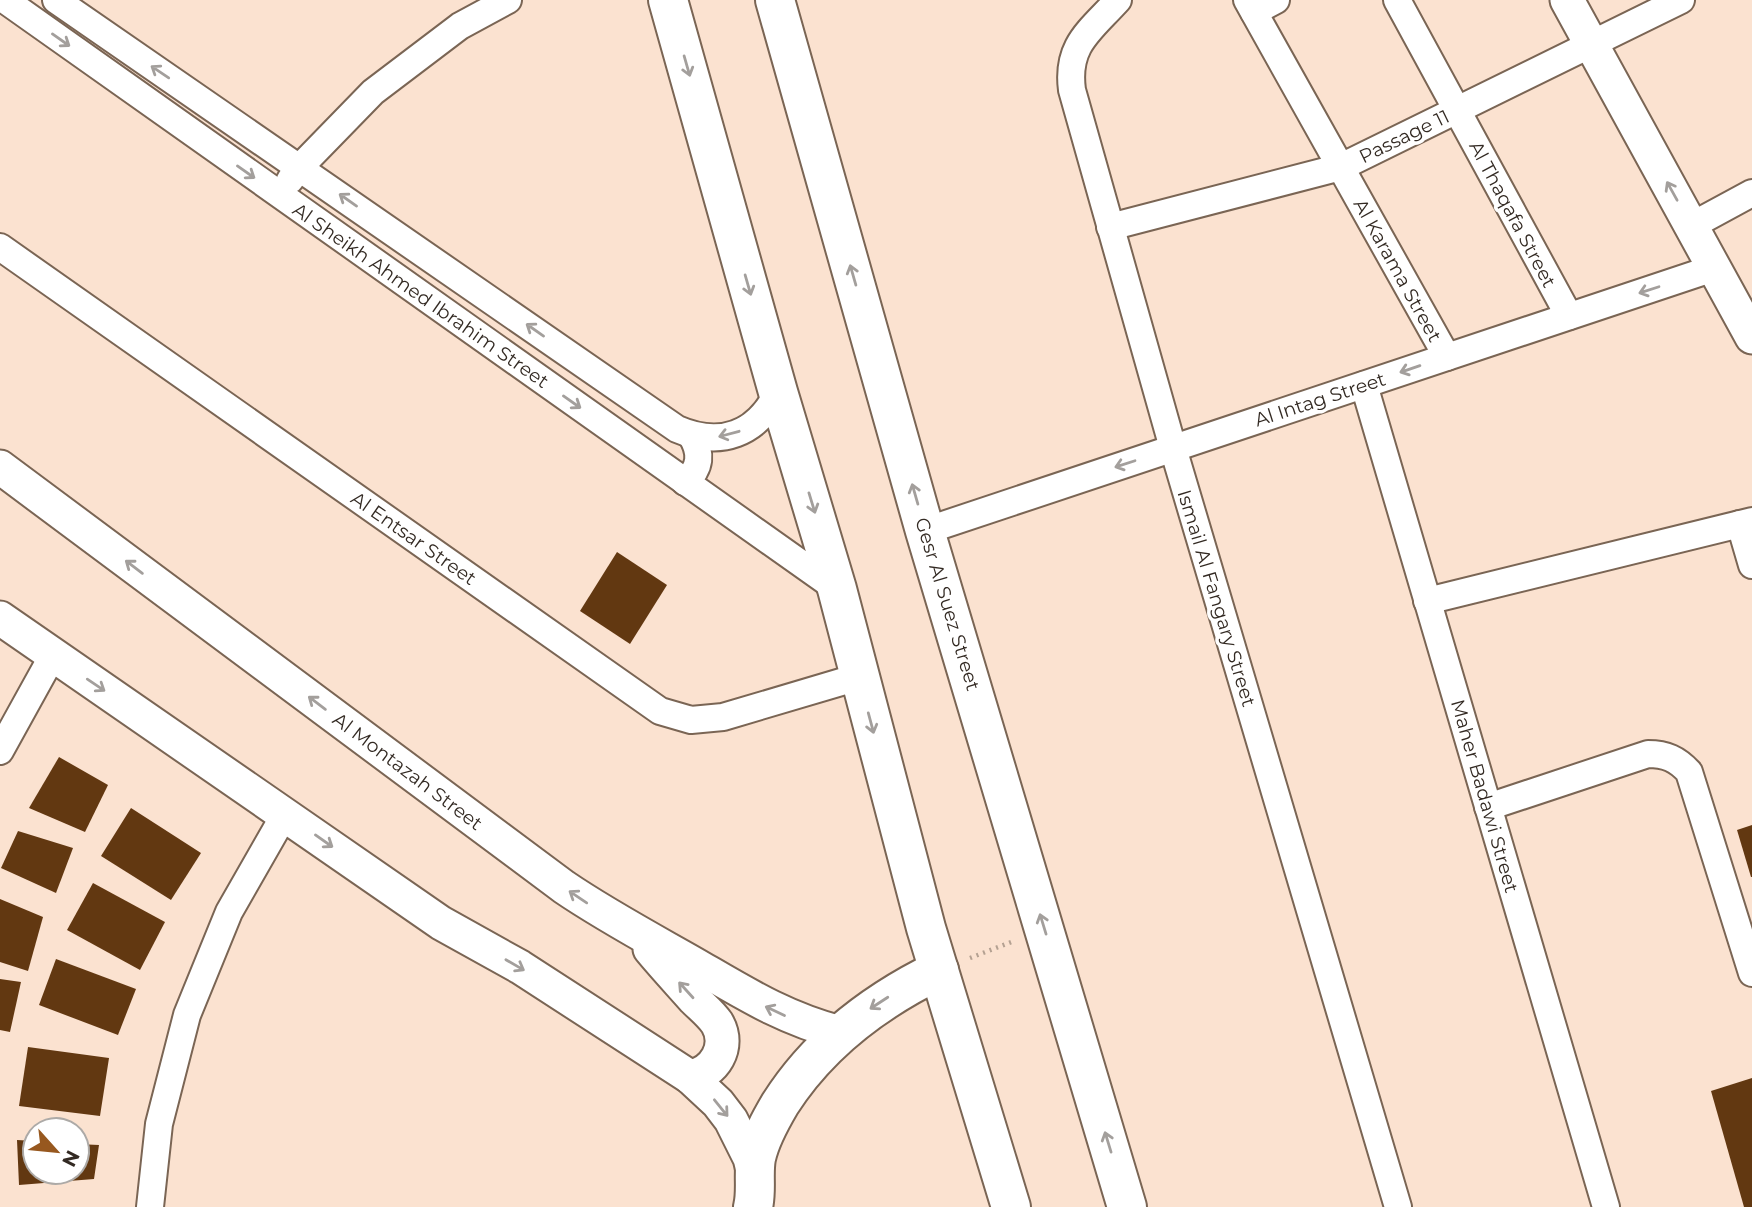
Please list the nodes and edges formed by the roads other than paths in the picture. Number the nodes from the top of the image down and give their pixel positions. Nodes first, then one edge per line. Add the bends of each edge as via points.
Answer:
1 (5, 0) edge
2 (508, 0) edge
3 (668, 0) edge
4 (775, 0) edge
5 (1118, 0) edge
6 (1398, 0) edge
7 (1567, 0) edge
8 (1681, 0) edge
9 (1259, 4) edge
10 (74, 5) edge
11 (1591, 44) junction
12 (1457, 110) junction
13 (300, 167) junction
14 (1341, 167) junction
15 (1752, 193) edge
16 (279, 195) junction
17 (1691, 226) junction
18 (1110, 227) junction
19 (0, 247) edge
20 (1714, 268) junction
21 (1569, 316) junction
22 (1752, 337) edge
23 (1447, 357) junction
24 (1364, 385) junction
25 (778, 392) junction
26 (691, 435) junction
27 (1173, 449) junction
28 (0, 467) edge
29 (685, 482) junction
30 (1746, 522) edge
31 (925, 531) junction
32 (1752, 565) edge
33 (837, 589) junction
34 (1427, 601) junction
35 (0, 618) edge
36 (52, 655) junction
37 (859, 677) junction
38 (0, 751) edge
39 (1488, 807) junction
40 (285, 814) junction
41 (636, 931) junction
42 (939, 971) junction
43 (1752, 973) edge
44 (840, 1033) junction
45 (690, 1077) junction
46 (754, 1193) edge
47 (150, 1207) edge
48 (1011, 1207) edge
49 (1127, 1207) edge
50 (1398, 1207) edge
51 (1606, 1207) edge

1 -> 16 street, Al Sheikh Ahmed Ibrahim Street
2 - 13 street via 460,26 373,92
3 -> 25 main road
31 -> 4 main road, Gesr Al Suez Street
5 - 18 street, Ismail Al Fangary Street via 1076,46 1070,75
6 - 12 street, Al Thaqafa Street
7 - 11 street
8 - 11 street, Passage 11
9 - 14 street, Al Karama Street
13 -> 10 street, Al Sheikh Ahmed Ibrahim Street
11 - 12 street, Passage 11
17 -> 11 street
12 - 14 street, Passage 11
12 - 21 street, Al Thaqafa Street
13 - 16 street
26 -> 13 street, Al Sheikh Ahmed Ibrahim Street
14 - 18 street, Passage 11
14 - 23 street, Al Karama Street
15 - 17 street
16 -> 29 street, Al Sheikh Ahmed Ibrahim Street
17 - 20 street
18 - 27 street, Ismail Al Fangary Street
19 - 37 street, Al Entsar Street via 660,711 691,720 723,717
20 -> 21 street, Al Intag Street
20 - 22 street
21 - 23 street, Al Intag Street
23 -> 24 street, Al Intag Street
24 - 27 street, Al Intag Street
24 - 34 street, Maher Badawi Street
25 -> 26 street, Al Sheikh Ahmed Ibrahim Street via 751,426 715,438
25 -> 33 main road
26 - 29 street via 698,465
27 -> 31 street, Al Intag Street
27 - 50 street, Ismail Al Fangary Street
41 -> 28 street, Al Montazah Street via 564,887
29 - 33 street, Al Sheikh Ahmed Ibrahim Street
30 - 32 street
30 - 34 street
49 -> 31 main road, Gesr Al Suez Street
33 - 37 main road
34 - 39 street, Maher Badawi Street
35 - 36 street
36 - 38 street
36 -> 40 street
37 -> 42 main road
39 - 43 street via 1648,754 1681,763 1689,772
39 - 51 street, Maher Badawi Street
40 -> 45 street via 441,923 520,967
40 - 47 street via 229,912 187,1016 159,1124
44 -> 41 street, Al Montazah Street via 811,1026 759,1002
45 -> 41 street via 716,1063 721,1034 711,1016
42 -> 44 main road via 870,1009
42 - 48 main road
44 - 46 main road via 788,1091 768,1123 756,1158
45 -> 46 street via 731,1120 750,1158

